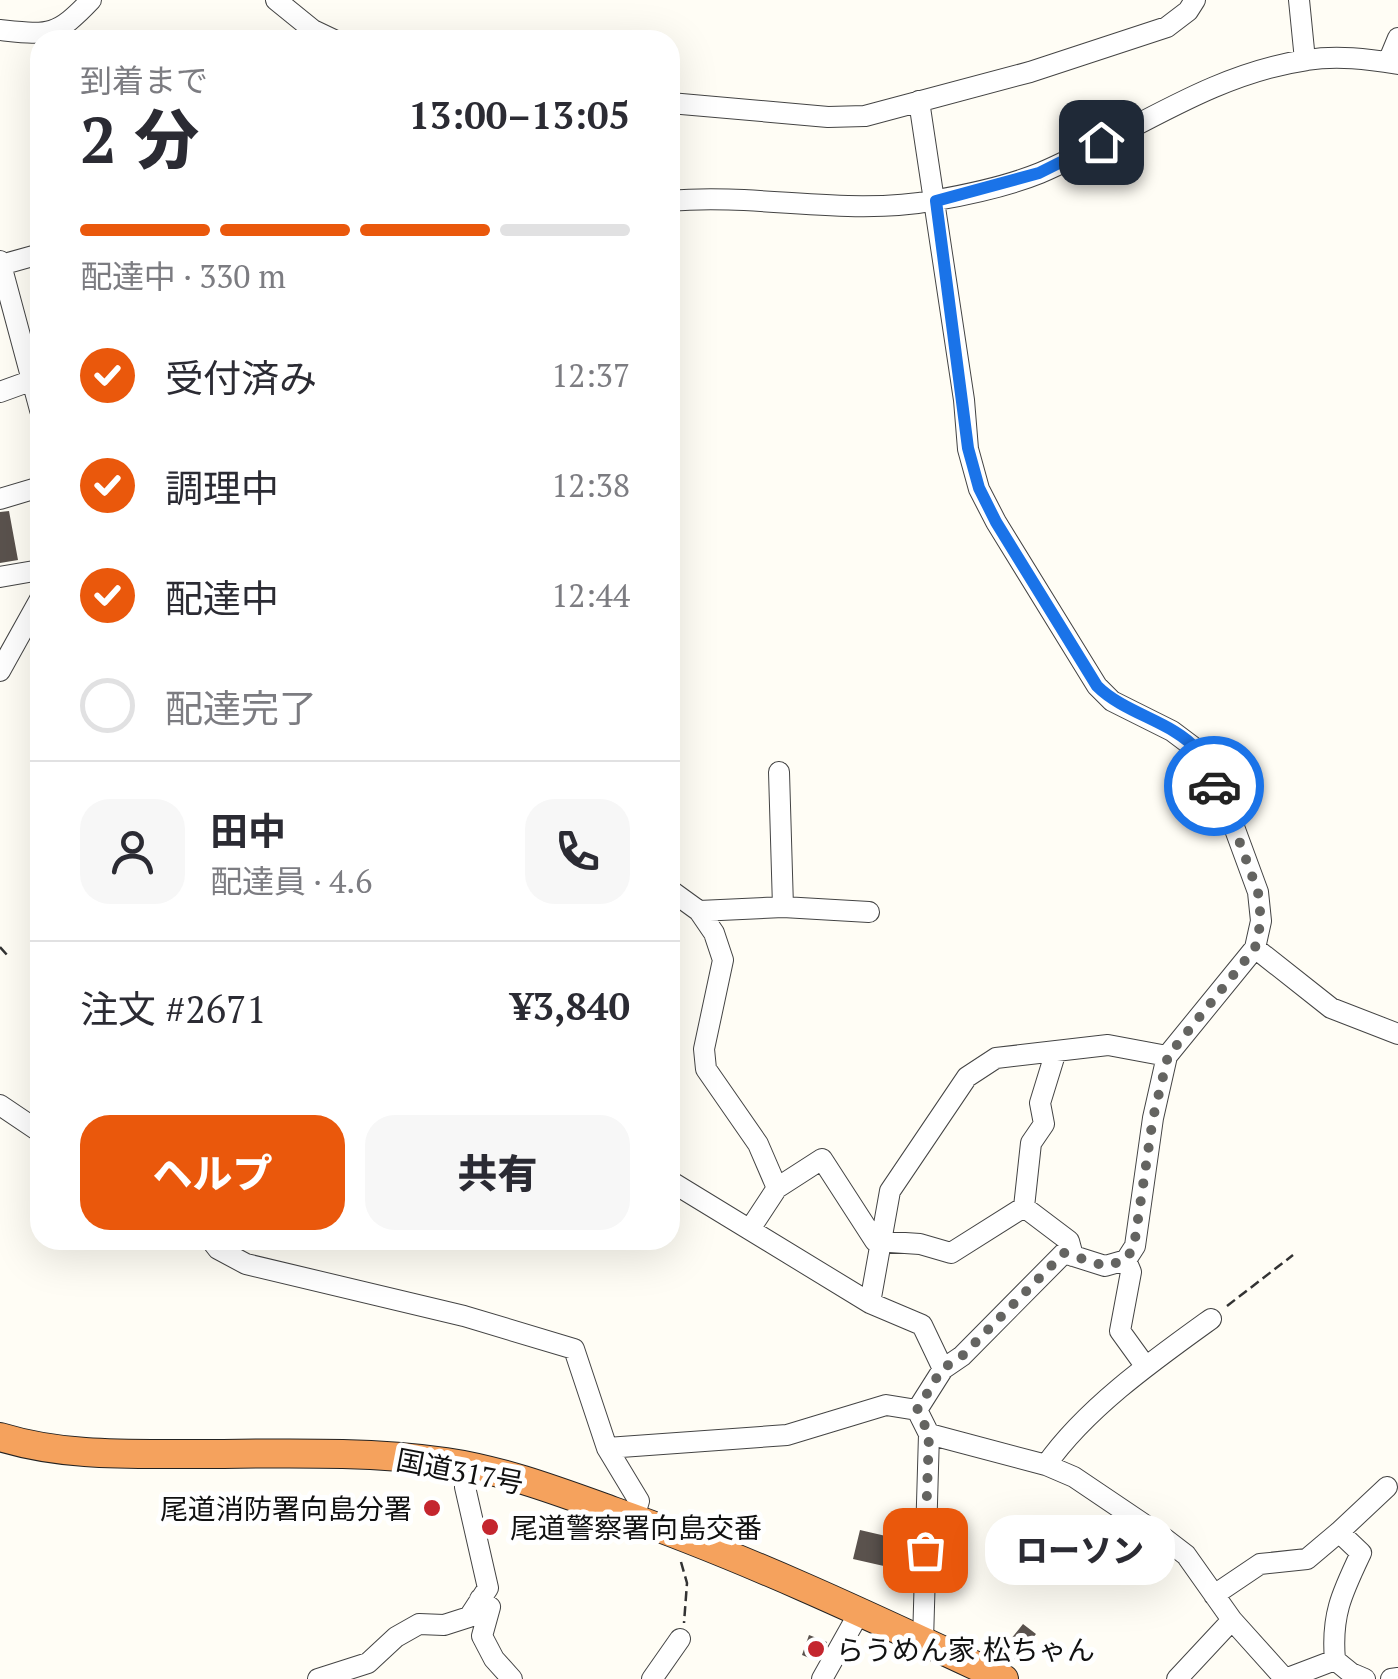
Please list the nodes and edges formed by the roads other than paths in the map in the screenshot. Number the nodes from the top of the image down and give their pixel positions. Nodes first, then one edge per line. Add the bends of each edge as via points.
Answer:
1 (91, 0) edge
2 (276, 0) edge
3 (1194, 0) edge
4 (1299, 0) edge
5 (0, 30) edge
6 (53, 30) edge
7 (313, 30) edge
8 (30, 33) edge
9 (1398, 38) edge
10 (1306, 60) junction
11 (1393, 63) edge
12 (919, 102) junction
13 (680, 104) edge
14 (680, 201) edge
15 (936, 201) junction
16 (30, 256) edge
17 (0, 263) edge
18 (9, 335) edge
19 (30, 376) edge
20 (30, 381) edge
21 (0, 392) edge
22 (30, 490) edge
23 (0, 499) edge
24 (30, 572) edge
25 (0, 576) edge
26 (30, 617) edge
27 (0, 671) edge
28 (779, 772) dead end
29 (680, 897) edge
30 (783, 907) junction
31 (699, 911) junction
32 (869, 912) dead end
33 (1255, 948) junction
34 (1398, 1034) edge
35 (1056, 1051) junction
36 (1168, 1056) junction
37 (0, 1106) edge
38 (30, 1126) edge
39 (680, 1187) edge
40 (778, 1188) junction
41 (1024, 1207) junction
42 (750, 1229) junction
43 (881, 1242) junction
44 (220, 1250) edge
45 (1073, 1256) junction
46 (1126, 1260) junction
47 (870, 1303) junction
48 (1211, 1319) road end
49 (1146, 1366) junction
50 (942, 1369) junction
51 (917, 1410) junction
52 (929, 1434) junction
53 (0, 1437) edge
54 (607, 1448) junction
55 (1046, 1466) junction
56 (467, 1467) junction
57 (1387, 1487) dead end
58 (1367, 1506) junction
59 (634, 1518) junction
60 (1339, 1532) junction
61 (1361, 1554) junction
62 (1214, 1595) junction
63 (480, 1599) junction
64 (859, 1613) junction
65 (1232, 1620) junction
66 (680, 1639) road end
67 (922, 1641) junction
68 (1336, 1660) junction
69 (318, 1679) edge
70 (512, 1679) edge
71 (652, 1679) edge
72 (822, 1679) edge
73 (1004, 1679) edge
74 (1177, 1679) edge
75 (1285, 1679) edge
76 (1365, 1679) edge

1 - 6 street
2 - 7 street
3 - 12 street via 1167,27
4 - 10 street
5 - 8 street
9 - 11 street
10 - 11 street
10 - 15 street via 1236,77 1039,173
12 - 13 street via 865,116
12 - 15 street
14 - 15 street via 857,206
15 - 33 street via 979,488 1097,686 1112,702 1196,749 1258,892
16 - 17 street
17 - 18 street
18 - 19 street
20 - 21 street
22 - 23 street
24 - 25 street
26 - 27 street
28 - 30 street
29 - 31 street
30 - 31 street
30 - 32 street
31 - 40 street via 722,960 704,1048 706,1069 758,1144
33 - 34 street via 1331,1008
33 - 36 street
35 - 36 street via 1108,1045
35 - 41 street via 1040,1103 1044,1124 1031,1143
35 - 43 street via 996,1058 967,1077 890,1191
36 - 46 street via 1134,1246
37 - 38 street
39 - 42 street
40 - 42 street
40 - 43 street via 822,1159
41 - 43 street via 951,1253
41 - 45 street via 1069,1240
42 - 47 street
43 - 47 street
44 - 54 street via 246,1264 574,1349
45 - 46 street via 1105,1266
45 - 50 street via 1064,1253
46 - 49 street via 1131,1272 1120,1331
47 - 50 street via 922,1325
48 - 49 street
49 - 55 street
50 - 51 street
51 - 52 street
51 - 54 street via 886,1405 787,1435
52 - 55 street
52 - 67 street
53 - 56 highway, 国道317号 via 102,1454 334,1453
54 - 59 street via 639,1501
55 - 62 street via 1160,1534
56 - 59 highway, 国道317号
56 - 63 street via 465,1488 488,1588
57 - 58 street
58 - 60 street
58 - 61 street
59 - 64 highway, 国道317号
60 - 61 street
60 - 62 street via 1307,1559 1260,1564
61 - 68 street via 1336,1605
62 - 65 street
63 - 69 street via 469,1616 444,1626 419,1624 368,1664
63 - 70 street via 490,1607 482,1636
64 - 67 highway, 国道317号
64 - 72 street
65 - 74 street
65 - 75 street
66 - 71 street
67 - 73 highway, 国道317号
68 - 75 street
68 - 76 street

